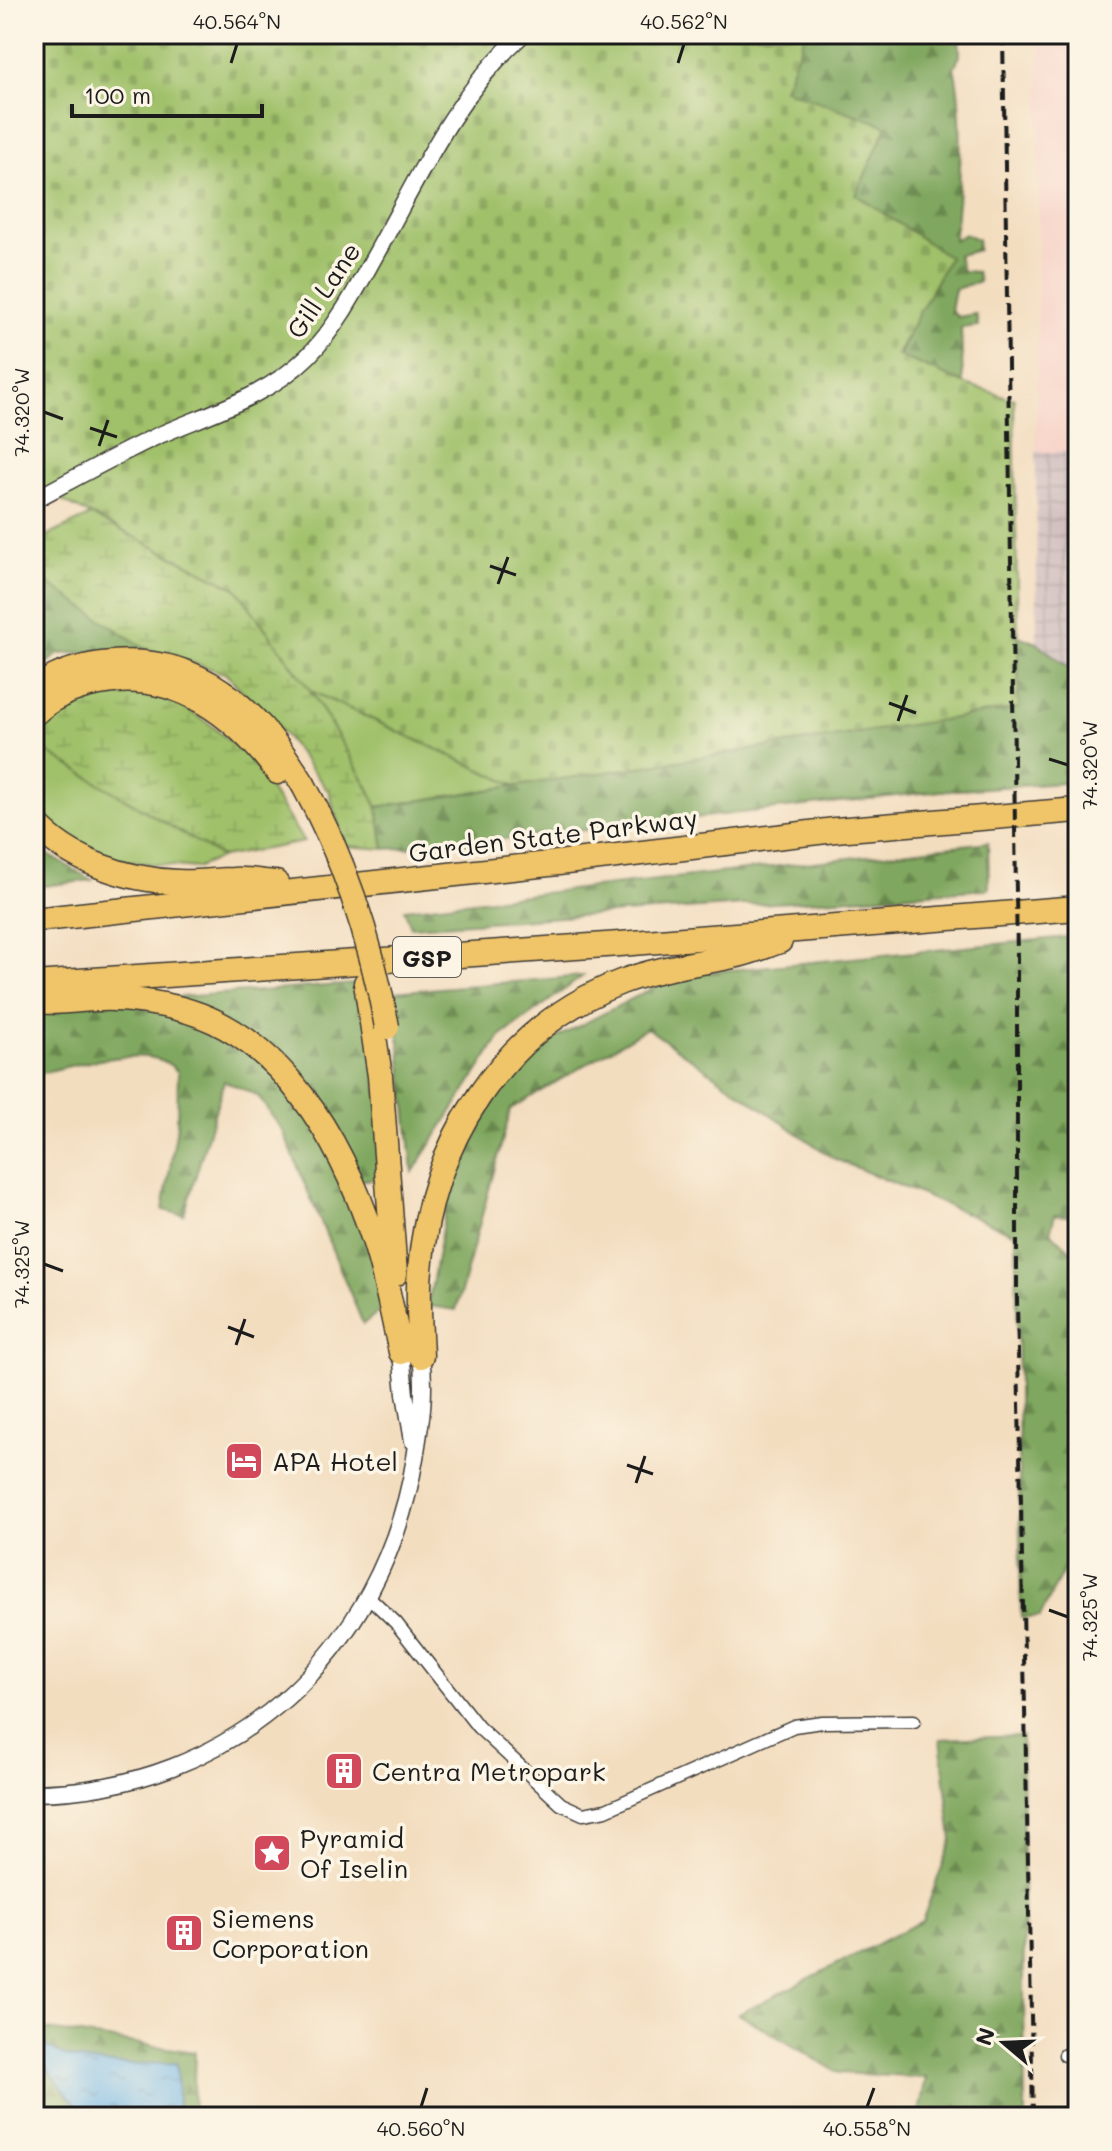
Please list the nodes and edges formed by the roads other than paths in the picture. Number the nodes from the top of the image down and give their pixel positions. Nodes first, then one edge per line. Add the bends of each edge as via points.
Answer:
1 (523, 34) edge
2 (34, 500) edge
3 (34, 690) edge
4 (34, 714) edge
5 (296, 785) junction
6 (1078, 810) edge
7 (34, 822) edge
8 (330, 888) junction
9 (1078, 908) edge
10 (34, 920) edge
11 (820, 928) junction
12 (34, 984) edge
13 (34, 1001) edge
14 (411, 1354) junction
15 (369, 1597) junction
16 (914, 1721) dead end
17 (34, 1793) edge

1 - 2 street, Gill Lane via 457,108 355,292 307,357 267,388
3 - 5 highway via 72,671 114,662 189,673 248,711 274,740
4 - 5 highway via 53,699 96,683 162,684 225,716
5 - 14 highway via 339,892 381,1027 411,1305
6 - 8 highway, Garden State Parkway via 808,833
7 - 8 highway via 77,856 141,877
8 - 10 highway, Garden State Parkway
9 - 11 highway, GSP
11 - 12 highway, GSP
11 - 14 highway via 737,955 655,971 591,995 543,1026 500,1066 477,1095 444,1161 420,1271
13 - 14 highway via 124,999 175,1007 228,1028 270,1058 318,1121 357,1196
14 - 15 street via 425,1398 416,1455 399,1527
15 - 16 street via 478,1727 561,1804 583,1814 606,1810 794,1726
15 - 17 street via 312,1673 221,1743 136,1780

